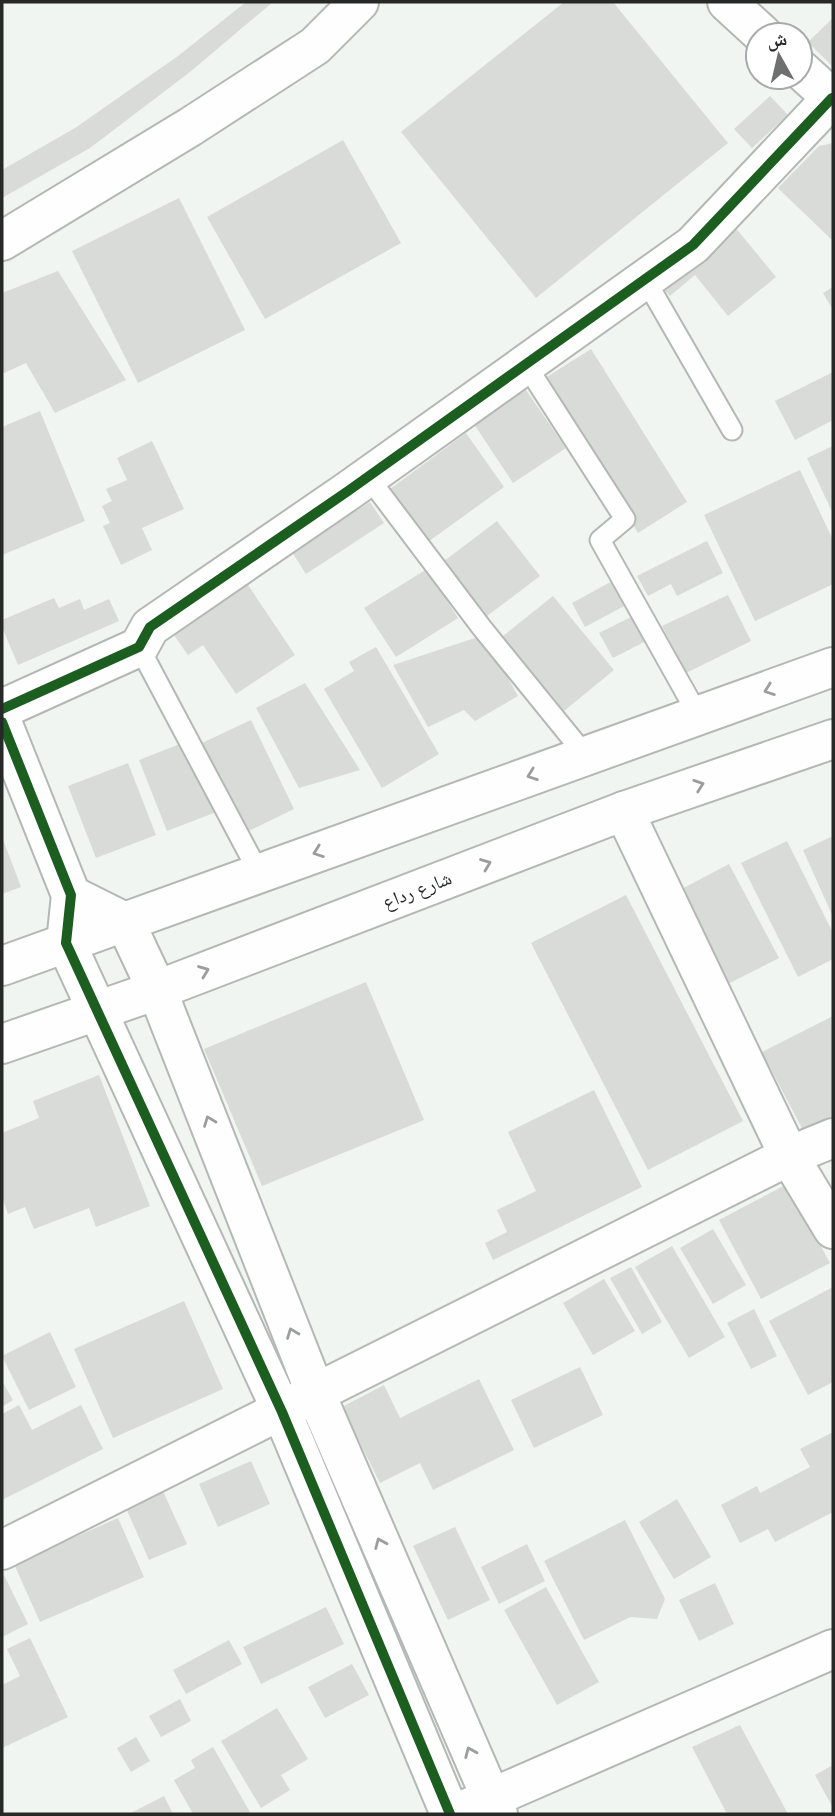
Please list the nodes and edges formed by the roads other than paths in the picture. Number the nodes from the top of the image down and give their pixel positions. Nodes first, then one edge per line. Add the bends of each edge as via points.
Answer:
1 (359, 2) edge
2 (727, 2) edge
3 (748, 21) edge
4 (814, 81) edge
5 (833, 98) edge
6 (2, 241) edge
7 (645, 279) junction
8 (526, 365) junction
9 (732, 430) dead end
10 (368, 477) junction
11 (139, 647) junction
12 (833, 667) edge
13 (2, 709) edge
14 (698, 715) junction
15 (2, 722) edge
16 (833, 740) edge
17 (586, 756) junction
18 (624, 811) junction
19 (260, 873) junction
20 (71, 895) junction
21 (125, 922) junction
22 (66, 943) junction
23 (2, 966) edge
24 (157, 989) junction
25 (97, 1010) junction
26 (2, 1044) edge
27 (833, 1138) edge
28 (789, 1156) junction
29 (833, 1229) edge
30 (315, 1392) junction
31 (282, 1412) junction
32 (2, 1550) edge
33 (833, 1649) edge
34 (494, 1806) edge
35 (451, 1814) edge

1 - 6 street via 315,47
2 - 3 street
4 - 5 street
5 - 7 street via 693,245
7 - 8 street
7 - 9 lane
8 - 10 street
8 - 14 lane via 625,519 600,540
10 - 11 street via 150,627
10 - 17 lane
11 - 13 street
11 - 19 lane
12 -> 14 street
14 - 17 street
15 - 20 street
18 -> 16 street, شارع رداع
17 -> 19 street
24 -> 18 street, شارع رداع
18 - 28 street
19 - 21 street
20 - 21 street
20 - 22 street
21 - 22 street
21 - 24 street
22 - 23 street
22 - 25 street
24 - 25 street, شارع رداع
30 -> 24 street
25 - 26 street, شارع رداع
25 - 31 street
27 - 28 street
28 - 29 street
28 - 30 street
30 - 31 street
34 -> 30 street
31 - 32 street
31 - 35 street
33 - 34 street
34 - 35 street

